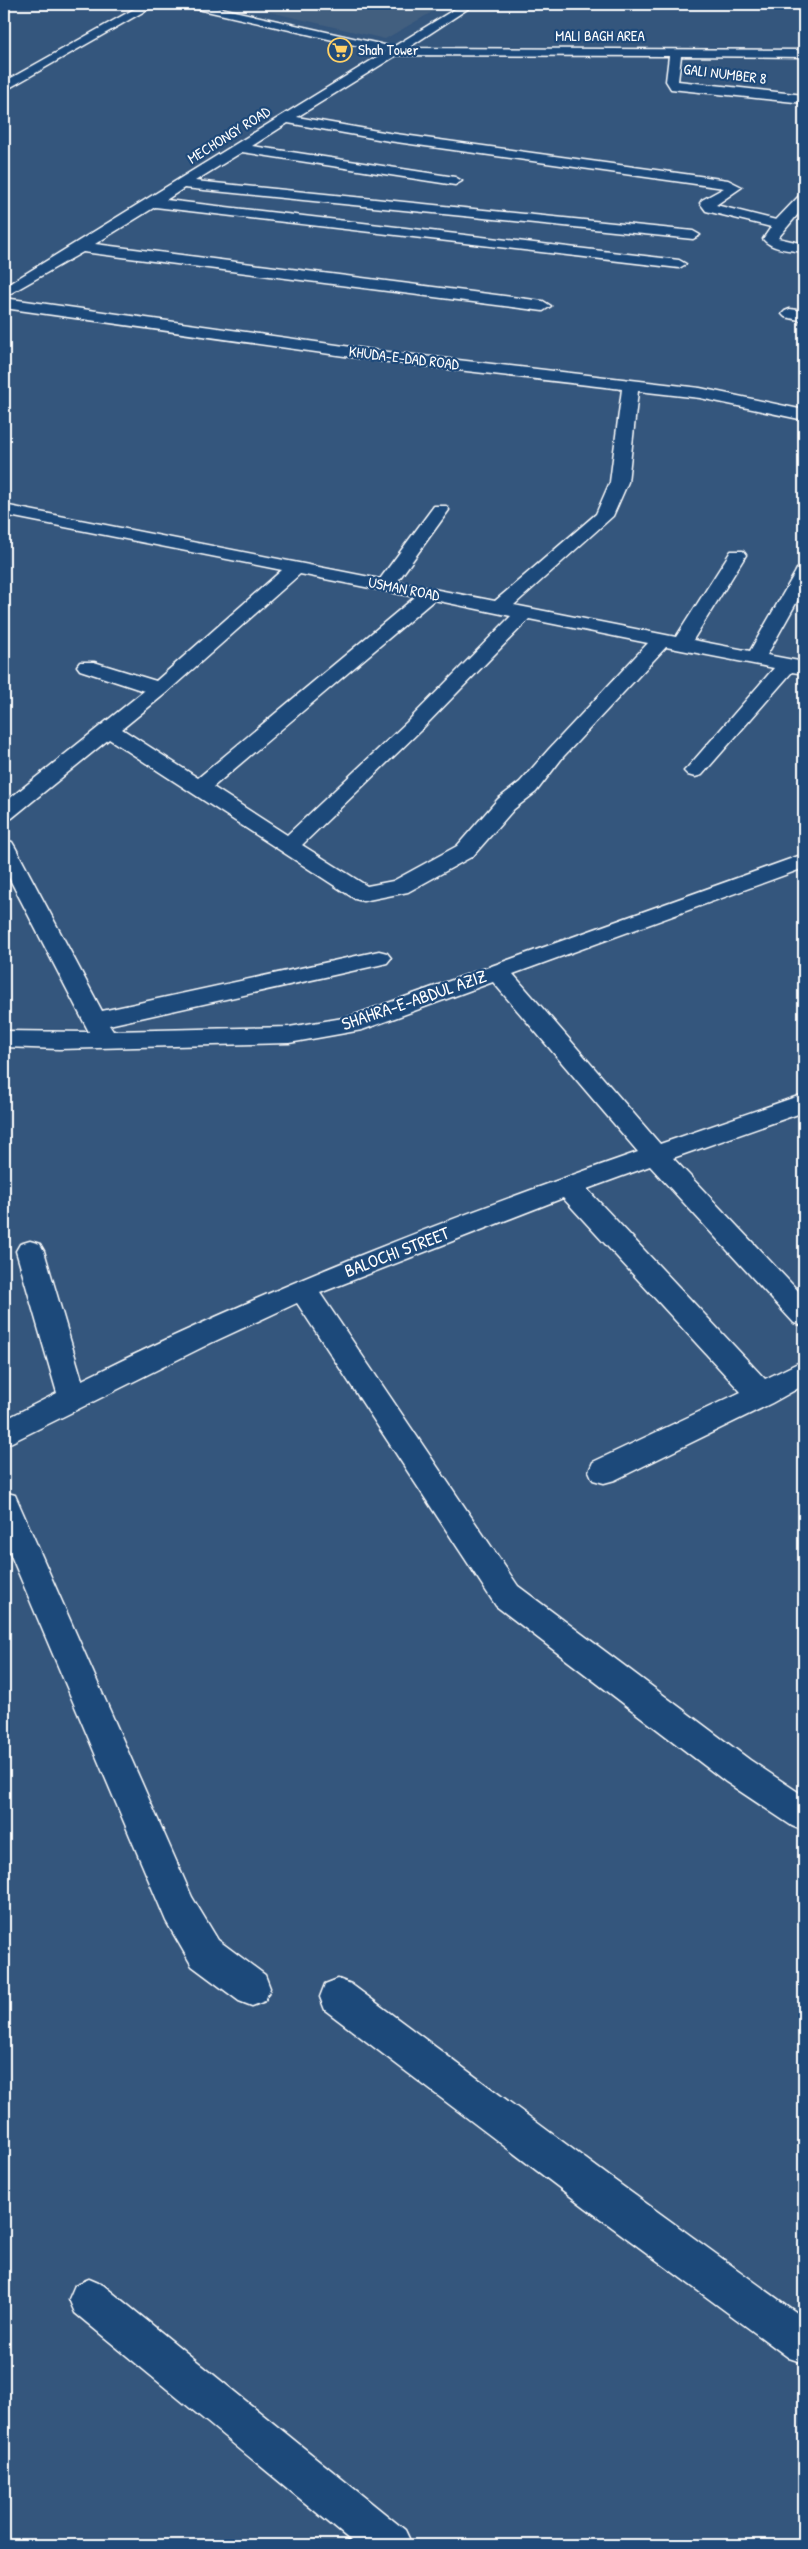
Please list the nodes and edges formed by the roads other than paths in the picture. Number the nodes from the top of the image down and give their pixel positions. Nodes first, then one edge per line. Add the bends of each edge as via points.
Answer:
1 (151, 4) edge
2 (189, 4) edge
3 (470, 4) edge
4 (396, 51) junction
5 (675, 53) junction
6 (804, 53) edge
7 (4, 87) edge
8 (804, 99) edge
9 (285, 120) junction
10 (240, 148) junction
11 (456, 181) dead end
12 (180, 184) junction
13 (804, 199) edge
14 (151, 202) junction
15 (779, 225) junction
16 (693, 235) dead end
17 (81, 247) junction
18 (804, 248) edge
19 (679, 264) dead end
20 (4, 293) edge
21 (4, 303) edge
22 (543, 306) dead end
23 (631, 385) junction
24 (798, 408) edge
25 (4, 510) edge
26 (440, 510) dead end
27 (737, 555) dead end
28 (296, 568) junction
29 (804, 573) edge
30 (385, 585) junction
31 (430, 594) junction
32 (499, 608) junction
33 (525, 613) junction
34 (672, 642) junction
35 (755, 659) junction
36 (87, 666) dead end
37 (796, 666) edge
38 (159, 689) junction
39 (108, 729) junction
40 (695, 771) dead end
41 (198, 789) junction
42 (4, 813) edge
43 (288, 846) junction
44 (4, 847) edge
45 (804, 861) edge
46 (380, 958) dead end
47 (498, 972) junction
48 (100, 1030) junction
49 (4, 1039) edge
50 (804, 1102) edge
51 (656, 1156) junction
52 (569, 1187) junction
53 (30, 1251) dead end
54 (302, 1290) junction
55 (804, 1315) edge
56 (804, 1371) edge
57 (762, 1395) junction
58 (73, 1398) junction
59 (4, 1434) edge
60 (604, 1471) dead end
61 (4, 1504) edge
62 (804, 1815) edge
63 (252, 1988) dead end
64 (338, 1997) dead end
65 (88, 2299) dead end
66 (804, 2343) edge
67 (390, 2545) edge

1 - 7 street
2 - 4 street, MALI BAGH AREA
3 - 4 street, MECHONGY ROAD
4 - 5 street, MALI BAGH AREA
4 - 9 street, MECHONGY ROAD
5 - 6 street, MALI BAGH AREA
5 - 8 street, GALI NUMBER 8 via 672,81 675,86
9 - 10 street, MECHONGY ROAD
9 - 15 street via 728,184 735,187 707,203 711,208
10 - 11 street
10 - 12 street, MECHONGY ROAD
12 - 14 street, MECHONGY ROAD
12 - 16 street
13 - 15 street
14 - 17 street, MECHONGY ROAD
14 - 19 street
15 - 18 street via 770,239
17 - 20 street, MECHONGY ROAD
17 - 22 street
21 - 23 street, KHUDA-E-DAD ROAD via 380,356
23 - 24 street, KHUDA-E-DAD ROAD
23 - 32 street via 619,482 604,516
25 - 28 street, USMAN ROAD
26 - 30 street
27 - 34 street
28 - 30 street, USMAN ROAD
28 - 38 street
29 - 35 street
30 - 31 street, USMAN ROAD
31 - 32 street, USMAN ROAD
31 - 41 street
32 - 33 street, USMAN ROAD
33 - 34 street, USMAN ROAD
33 - 43 street via 414,726
34 - 35 street, USMAN ROAD
34 - 43 street via 556,753 528,787 506,804 465,851 400,887 363,894
35 - 37 street, USMAN ROAD
36 - 38 street
37 - 40 street
38 - 39 street
39 - 41 street
39 - 42 street
41 - 43 street
44 - 48 street
45 - 47 street, SHAHRA-E-ABDUL AZIZ
46 - 48 street
47 - 48 street, SHAHRA-E-ABDUL AZIZ via 353,1024 289,1035
47 - 51 street
48 - 49 street, SHAHRA-E-ABDUL AZIZ
50 - 51 street, BALOCHI STREET
51 - 52 street, BALOCHI STREET
51 - 55 street
52 - 54 street, BALOCHI STREET via 403,1248
52 - 57 street
53 - 58 street
54 - 58 street, BALOCHI STREET
54 - 62 street via 507,1596 738,1771
56 - 57 street
57 - 60 street
58 - 59 street, BALOCHI STREET
61 - 63 street via 179,1909 205,1953
64 - 66 street
65 - 67 street

